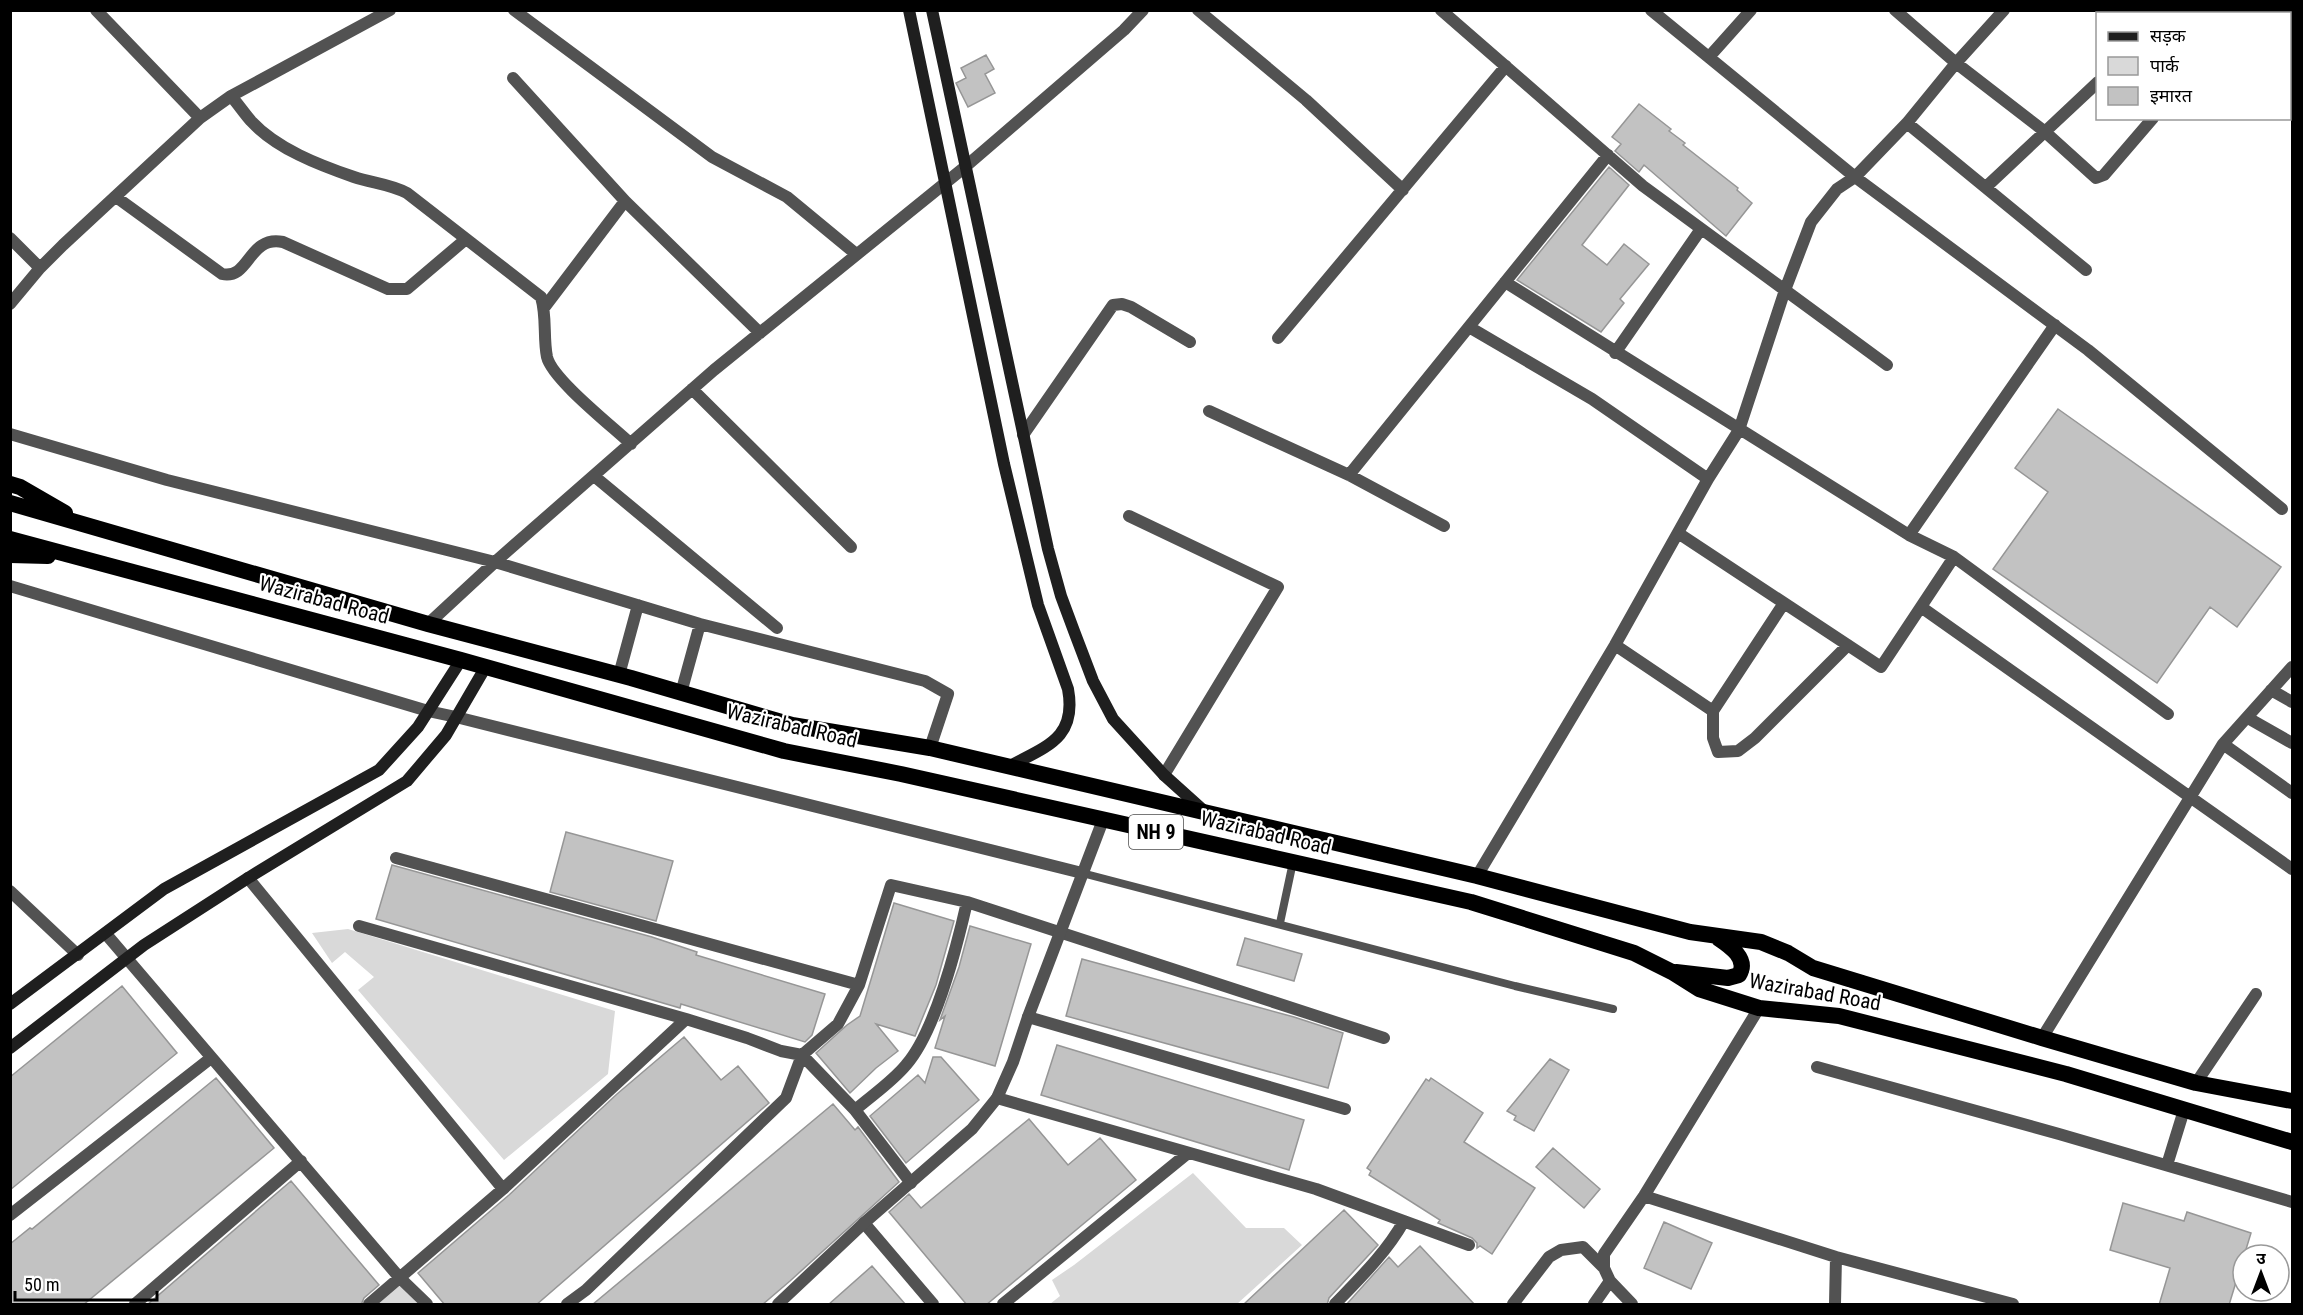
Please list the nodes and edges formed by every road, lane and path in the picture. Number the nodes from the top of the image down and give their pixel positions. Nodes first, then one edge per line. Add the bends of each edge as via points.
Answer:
1 (96, 10) edge
2 (390, 10) edge
3 (514, 10) edge
4 (909, 10) edge
5 (932, 10) edge
6 (1143, 10) edge
7 (1198, 10) edge
8 (1441, 10) edge
9 (1651, 10) edge
10 (1751, 10) edge
11 (1895, 10) edge
12 (2004, 10) edge
13 (1709, 57) junction
14 (1956, 63) junction
15 (1506, 66) junction
16 (513, 78) dead end
17 (2096, 83) edge
18 (231, 96) junction
19 (200, 118) junction
20 (2150, 120) edge
21 (1907, 123) junction
22 (2044, 131) junction
23 (1608, 155) junction
24 (965, 167) junction
25 (1855, 177) junction
26 (944, 183) junction
27 (1986, 187) junction
28 (1403, 190) junction
29 (116, 197) junction
30 (625, 201) junction
31 (1701, 229) junction
32 (10, 238) edge
33 (466, 239) junction
34 (856, 255) junction
35 (40, 268) junction
36 (2086, 270) dead end
37 (1505, 282) junction
38 (1785, 290) junction
39 (10, 304) edge
40 (544, 308) junction
41 (2055, 325) junction
42 (1469, 327) junction
43 (760, 333) junction
44 (1278, 338) dead end
45 (1190, 342) dead end
46 (1616, 353) junction
47 (1887, 365) dead end
48 (692, 389) junction
49 (1209, 411) dead end
50 (1739, 430) junction
51 (10, 434) edge
52 (1023, 435) junction
53 (631, 444) junction
54 (1349, 475) junction
55 (594, 476) junction
56 (1707, 480) junction
57 (10, 484) edge
58 (10, 504) edge
59 (2282, 509) dead end
60 (1129, 516) dead end
61 (85, 525) junction
62 (1444, 526) dead end
63 (1678, 533) junction
64 (1909, 535) junction
65 (10, 539) edge
66 (851, 547) dead end
67 (10, 555) edge
68 (1954, 557) junction
69 (79, 558) junction
70 (495, 562) junction
71 (10, 586) edge
72 (1784, 603) junction
73 (638, 605) junction
74 (1921, 607) junction
75 (428, 624) junction
76 (700, 624) junction
77 (777, 628) dead end
78 (1615, 645) junction
79 (1848, 645) junction
80 (461, 660) junction
81 (2292, 667) edge
82 (484, 668) junction
83 (619, 675) junction
84 (2271, 690) junction
85 (681, 693) junction
86 (2292, 702) edge
87 (428, 711) junction
88 (1713, 711) junction
89 (2168, 714) dead end
90 (456, 717) junction
91 (2248, 718) junction
92 (2292, 743) edge
93 (2223, 744) junction
94 (930, 748) junction
95 (1010, 766) junction
96 (1164, 775) junction
97 (2292, 794) edge
98 (2190, 797) junction
99 (1204, 812) junction
100 (1103, 820) junction
101 (396, 858) dead end
102 (1293, 862) junction
103 (2292, 869) edge
104 (1083, 873) junction
105 (1477, 876) junction
106 (248, 878) junction
107 (10, 891) edge
108 (967, 902) junction
109 (1280, 924) junction
110 (359, 926) dead end
111 (1060, 932) junction
112 (106, 934) junction
113 (1712, 934) junction
114 (78, 955) junction
115 (126, 957) junction
116 (1672, 972) junction
117 (859, 985) junction
118 (2256, 994) dead end
119 (13, 998) edge
120 (1759, 1008) junction
121 (1613, 1009) dead end
122 (1028, 1017) junction
123 (686, 1019) junction
124 (1384, 1038) dead end
125 (2042, 1038) junction
126 (10, 1048) edge
127 (802, 1055) junction
128 (211, 1058) junction
129 (1817, 1067) dead end
130 (2196, 1083) junction
131 (997, 1098) junction
132 (2292, 1101) edge
133 (1345, 1109) dead end
134 (855, 1110) junction
135 (2184, 1110) junction
136 (2292, 1142) edge
137 (1188, 1153) junction
138 (301, 1161) junction
139 (2167, 1165) junction
140 (911, 1183) junction
141 (504, 1189) junction
142 (1644, 1196) junction
143 (2292, 1202) edge
144 (10, 1215) edge
145 (1404, 1221) junction
146 (864, 1224) junction
147 (1470, 1245) dead end
148 (1836, 1257) junction
149 (1604, 1268) junction
150 (399, 1277) junction
151 (1610, 1281) junction
152 (135, 1305) edge
153 (369, 1305) edge
154 (427, 1305) edge
155 (567, 1305) edge
156 (778, 1305) edge
157 (933, 1305) edge
158 (1003, 1305) edge
159 (1335, 1305) edge
160 (1513, 1305) edge
161 (1594, 1305) edge
162 (1632, 1305) edge
163 (1835, 1305) edge
164 (2013, 1305) edge

1 - 19 street
2 - 18 street
3 - 34 street via 712,157 787,197
4 - 26 main road
5 - 24 main road
6 - 24 street
7 - 28 street via 1306,100
8 - 15 street
9 - 13 street
10 - 13 street
11 - 14 street
12 - 14 street
13 - 25 street
14 - 21 street
14 - 22 street
15 - 23 street
15 - 28 street
16 - 30 street
17 - 22 street
18 - 19 street
18 - 33 street via 252,122 276,141 320,164 395,186
19 - 29 street
20 - 22 street via 2104,175 2096,178
21 - 25 street
21 - 27 street
22 - 27 street
23 - 31 street
23 - 37 street
24 - 26 street
24 - 52 main road
25 - 38 street via 1837,189 1811,222
25 - 41 street
26 - 34 street
26 - 95 main road via 1035,595 1071,702 1065,730 1054,742
27 - 36 street
28 - 44 street
29 - 33 street via 230,276 260,246 274,240 388,289 408,289
29 - 35 street
30 - 40 street
30 - 43 street
31 - 38 street
31 - 46 street
32 - 35 street
33 - 40 street via 541,297
34 - 43 street
35 - 39 street
37 - 42 street
37 - 46 street
38 - 47 street
38 - 50 street
40 - 53 street via 551,368
41 - 59 street
41 - 64 street
42 - 54 street
42 - 56 street via 1592,399
43 - 48 street
45 - 52 street via 1131,307 1113,305
46 - 50 street
48 - 53 street
48 - 66 street
49 - 54 street
50 - 56 street
50 - 64 street
51 - 70 street via 167,480
52 - 96 main road via 1061,596 1093,681 1113,719
53 - 55 street
54 - 62 street
55 - 70 street
55 - 77 street
56 - 63 street
57 - 61 highway, Wazirabad Road / NH 9
58 - 61 highway, Wazirabad Road / NH 9
60 - 96 street via 1278,587
61 - 75 highway, Wazirabad Road / NH 9
63 - 72 street
63 - 78 street
64 - 68 street
65 - 69 highway, Wazirabad Road / NH 9
67 - 69 highway, Wazirabad Road / NH 9
68 - 74 street
68 - 89 street
69 - 80 highway, Wazirabad Road / NH 9
70 - 73 street
70 - 75 street
71 - 87 street
72 - 79 street
72 - 88 street
73 - 76 street
73 - 83 street
74 - 79 street via 1881,666
74 - 98 street
75 - 83 highway, Wazirabad Road / NH 9
76 - 85 street
76 - 94 street via 925,681 948,694
78 - 88 street
78 - 105 street
79 - 88 street via 1738,751 1718,752 1713,738
80 - 82 highway, Wazirabad Road / NH 9
80 - 87 main road
81 - 84 street
82 - 90 main road
82 - 100 highway, Wazirabad Road / NH 9 via 784,751
83 - 85 highway, Wazirabad Road / NH 9
84 - 86 street
84 - 91 street
85 - 94 highway, Wazirabad Road / NH 9 via 792,725
87 - 90 street
87 - 112 main road via 379,770 164,889
90 - 104 street
90 - 106 main road via 446,735 407,781
91 - 92 street
91 - 93 street
93 - 97 street
93 - 98 street
94 - 95 highway, Wazirabad Road / NH 9
95 - 99 highway, Wazirabad Road / NH 9
96 - 99 main road
98 - 103 street
98 - 125 street
99 - 105 highway, Wazirabad Road / NH 9
100 - 102 highway, Wazirabad Road / NH 9
100 - 104 street
101 - 117 street
102 - 109 lane
102 - 116 highway, Wazirabad Road / NH 9 via 1471,902 1634,953
104 - 109 lane
104 - 111 street
105 - 113 highway, Wazirabad Road / NH 9 via 1690,932
106 - 115 main road
106 - 141 street
107 - 114 street
108 - 111 street
108 - 117 street via 891,885
108 - 134 street via 930,1025 907,1064
109 - 121 lane
110 - 123 street
111 - 122 street
111 - 124 street
112 - 114 main road
112 - 115 street
113 - 116 highway via 1734,948 1742,963 1739,975 1728,978
113 - 125 highway, Wazirabad Road / NH 9 via 1761,942 1813,968
114 - 119 main road
115 - 126 main road
115 - 128 street
116 - 120 highway, Wazirabad Road / NH 9 via 1699,989
117 - 127 street via 838,1024
118 - 130 street
120 - 135 highway, Wazirabad Road / NH 9 via 1839,1016 2066,1074
120 - 142 street
122 - 131 street
122 - 133 street
123 - 127 street
123 - 141 street
125 - 130 highway, Wazirabad Road / NH 9
127 - 134 street
127 - 155 street via 786,1098
128 - 138 street
128 - 144 street
129 - 139 street
130 - 132 highway, Wazirabad Road / NH 9
131 - 137 street
131 - 140 street via 972,1129
134 - 140 street
135 - 136 highway, Wazirabad Road / NH 9
135 - 139 street
137 - 145 street via 1316,1189
137 - 158 street
138 - 150 street
138 - 152 street
139 - 143 street
140 - 146 street
141 - 150 street
142 - 148 street
142 - 149 street via 1604,1254
145 - 147 street
145 - 159 street via 1372,1266
146 - 156 street
146 - 157 street
148 - 163 street
148 - 164 street
149 - 151 street
149 - 160 street via 1583,1247 1561,1250 1549,1257
150 - 153 street
150 - 154 street
151 - 161 street
151 - 162 street

